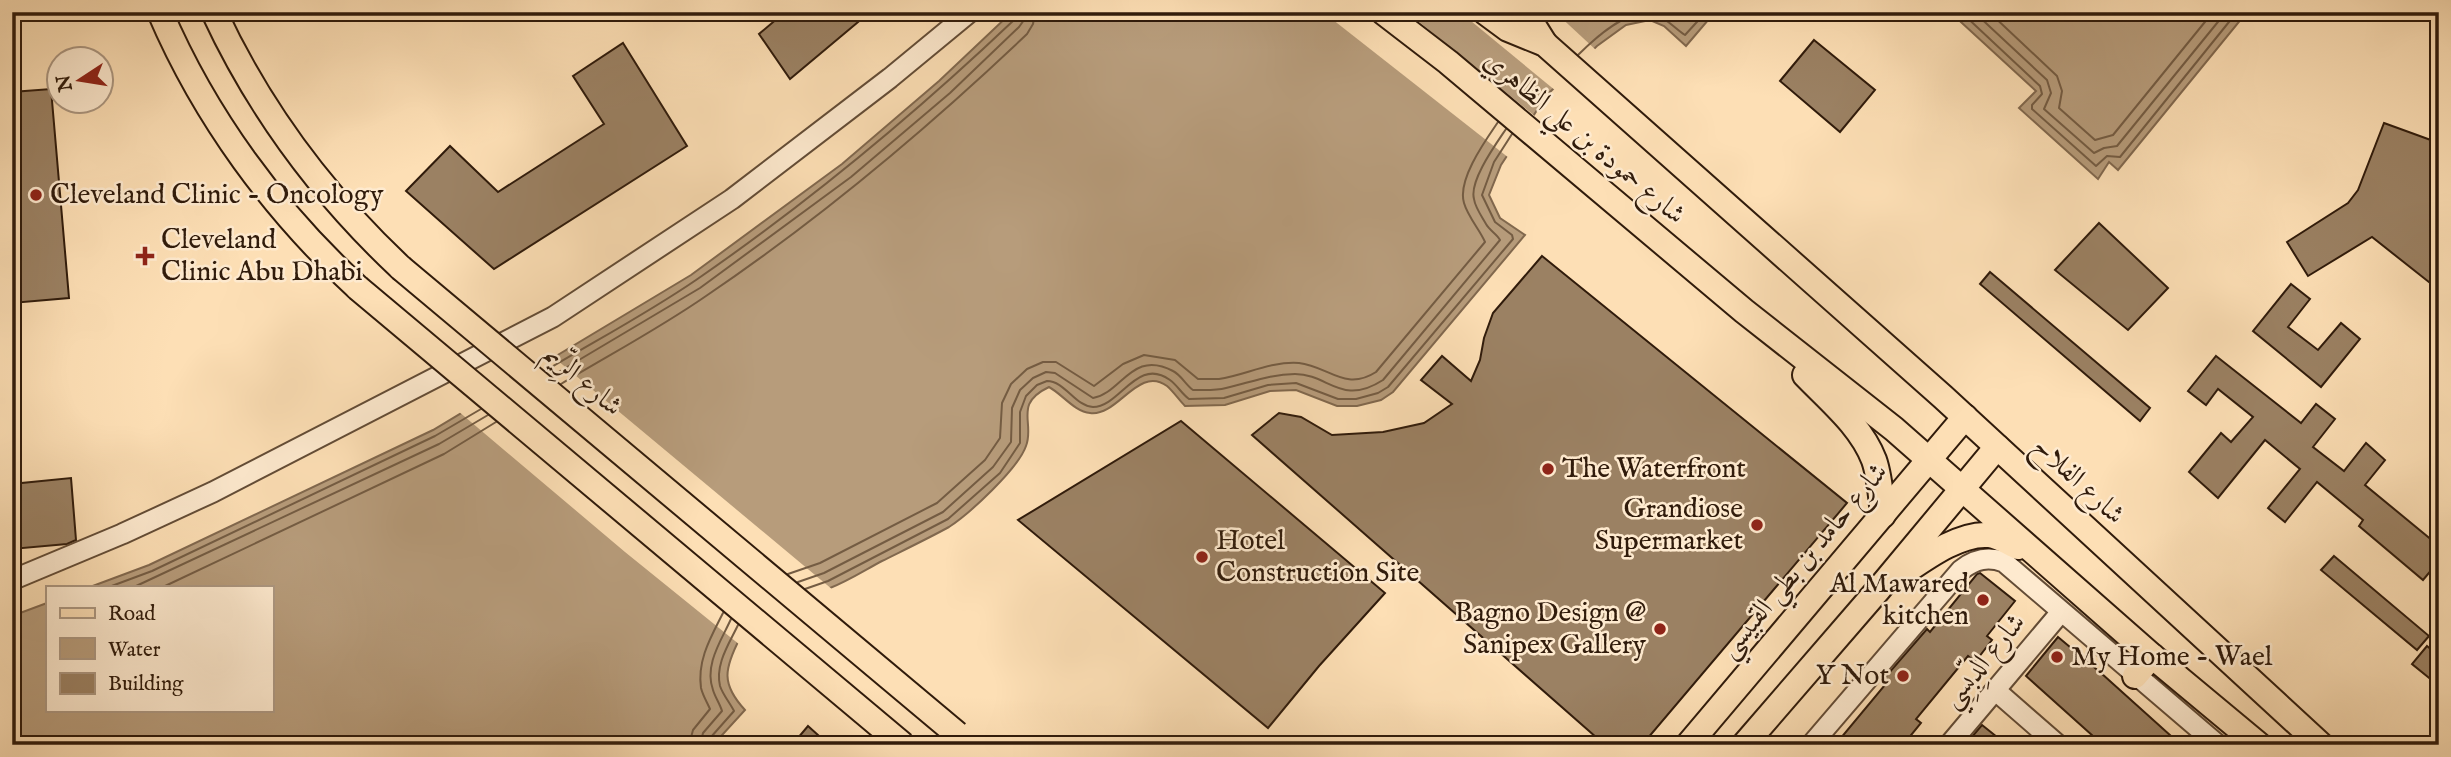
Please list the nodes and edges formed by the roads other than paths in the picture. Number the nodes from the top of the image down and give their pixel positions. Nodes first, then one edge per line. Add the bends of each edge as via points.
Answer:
1 (160, 12) edge
2 (214, 12) edge
3 (970, 12) edge
4 (1383, 12) edge
5 (1485, 12) edge
6 (1525, 12) edge
7 (1545, 44) junction
8 (1793, 262) joint
9 (1744, 311) junction
10 (1965, 417) junction
11 (1997, 447) junction
12 (1928, 459) junction
13 (1961, 488) junction
14 (1882, 515) junction
15 (2034, 553) junction
16 (12, 580) edge
17 (1878, 590) junction
18 (2061, 612) junction
19 (2152, 656) junction
20 (2135, 676) junction
21 (1995, 691) junction
22 (963, 740) edge
23 (2253, 742) edge
24 (903, 745) edge
25 (1688, 745) edge
26 (1744, 745) edge
27 (1811, 745) edge
28 (1949, 745) edge
29 (2058, 745) edge
30 (2218, 745) edge
31 (2321, 745) edge

1 - 24 main road, bridge via 188,73 221,128 281,209 342,274
2 - 22 main road, شارع الرِّيم, bridge via 246,75 298,154 392,260
3 - 16 street via 733,199 553,317 213,492
4 - 9 main road, شارع حمودة بن علي الظاهري
5 - 7 main road, شارع حمودة بن علي الظاهري via 1508,29
6 - 7 main road
7 - 8 main road, شارع حمودة بن علي الظاهري
8 - 10 main road, شارع الفلاح
9 - 12 main road
9 - 14 main road via 1857,429 1874,461
10 - 11 main road, شارع الفلاح
10 - 12 main road, شارع حامد بن بطي القبيسي
11 - 13 main road
11 - 31 main road, شارع الفلاح
12 - 13 main road
12 - 14 main road, شارع حامد بن بطي القبيسي
13 - 15 main road
13 - 17 main road
14 - 25 main road, شارع حامد بن بطي القبيسي
15 - 17 main road via 1989,535 1977,537 1941,549
15 - 19 main road
17 - 26 main road
18 - 20 street
18 - 21 street, شارع الدِّبسِي
18 - 27 street via 2004,562 1993,558 1970,563
19 - 20 main road
19 - 23 main road
20 - 30 street
21 - 28 street, شارع الدِّبسِي
21 - 29 street

